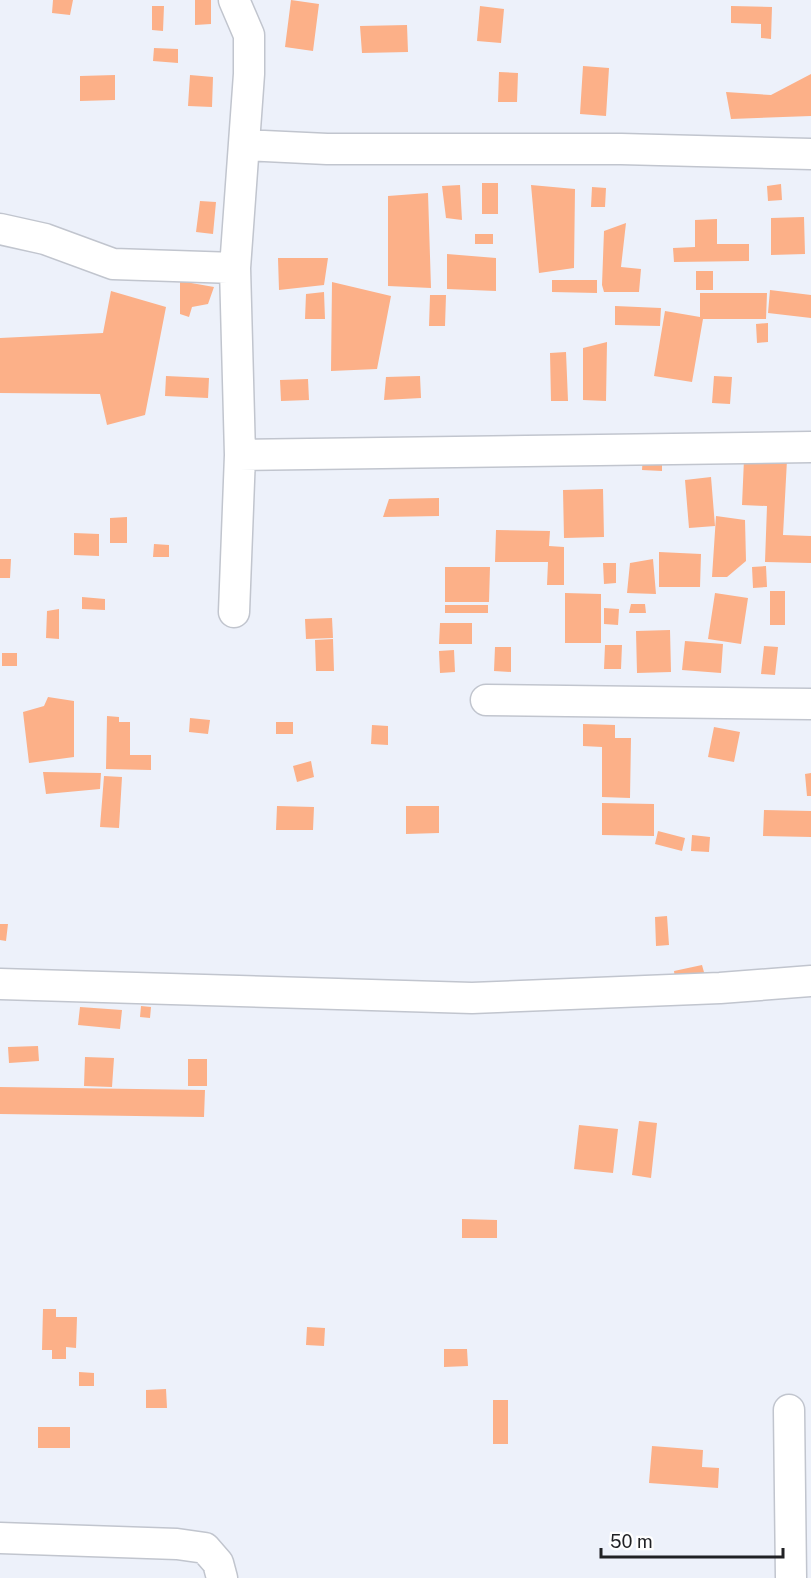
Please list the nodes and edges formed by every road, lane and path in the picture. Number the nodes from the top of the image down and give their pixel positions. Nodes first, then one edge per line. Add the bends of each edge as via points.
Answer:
1 (234, 0) edge
2 (244, 145) junction
3 (811, 154) edge
4 (0, 229) edge
5 (235, 268) junction
6 (811, 447) edge
7 (240, 454) junction
8 (234, 612) dead end
9 (486, 699) dead end
10 (811, 704) edge
11 (811, 981) edge
12 (0, 984) edge
13 (789, 1410) dead end
14 (0, 1538) edge
15 (222, 1578) edge
16 (791, 1578) edge

1 - 2 street via 249,35
2 - 3 street
2 - 5 street
4 - 5 street via 45,239 113,264
5 - 7 street
6 - 7 street
7 - 8 street
9 - 10 street
11 - 12 street via 472,998
13 - 16 street
14 - 15 street via 205,1548 218,1563

